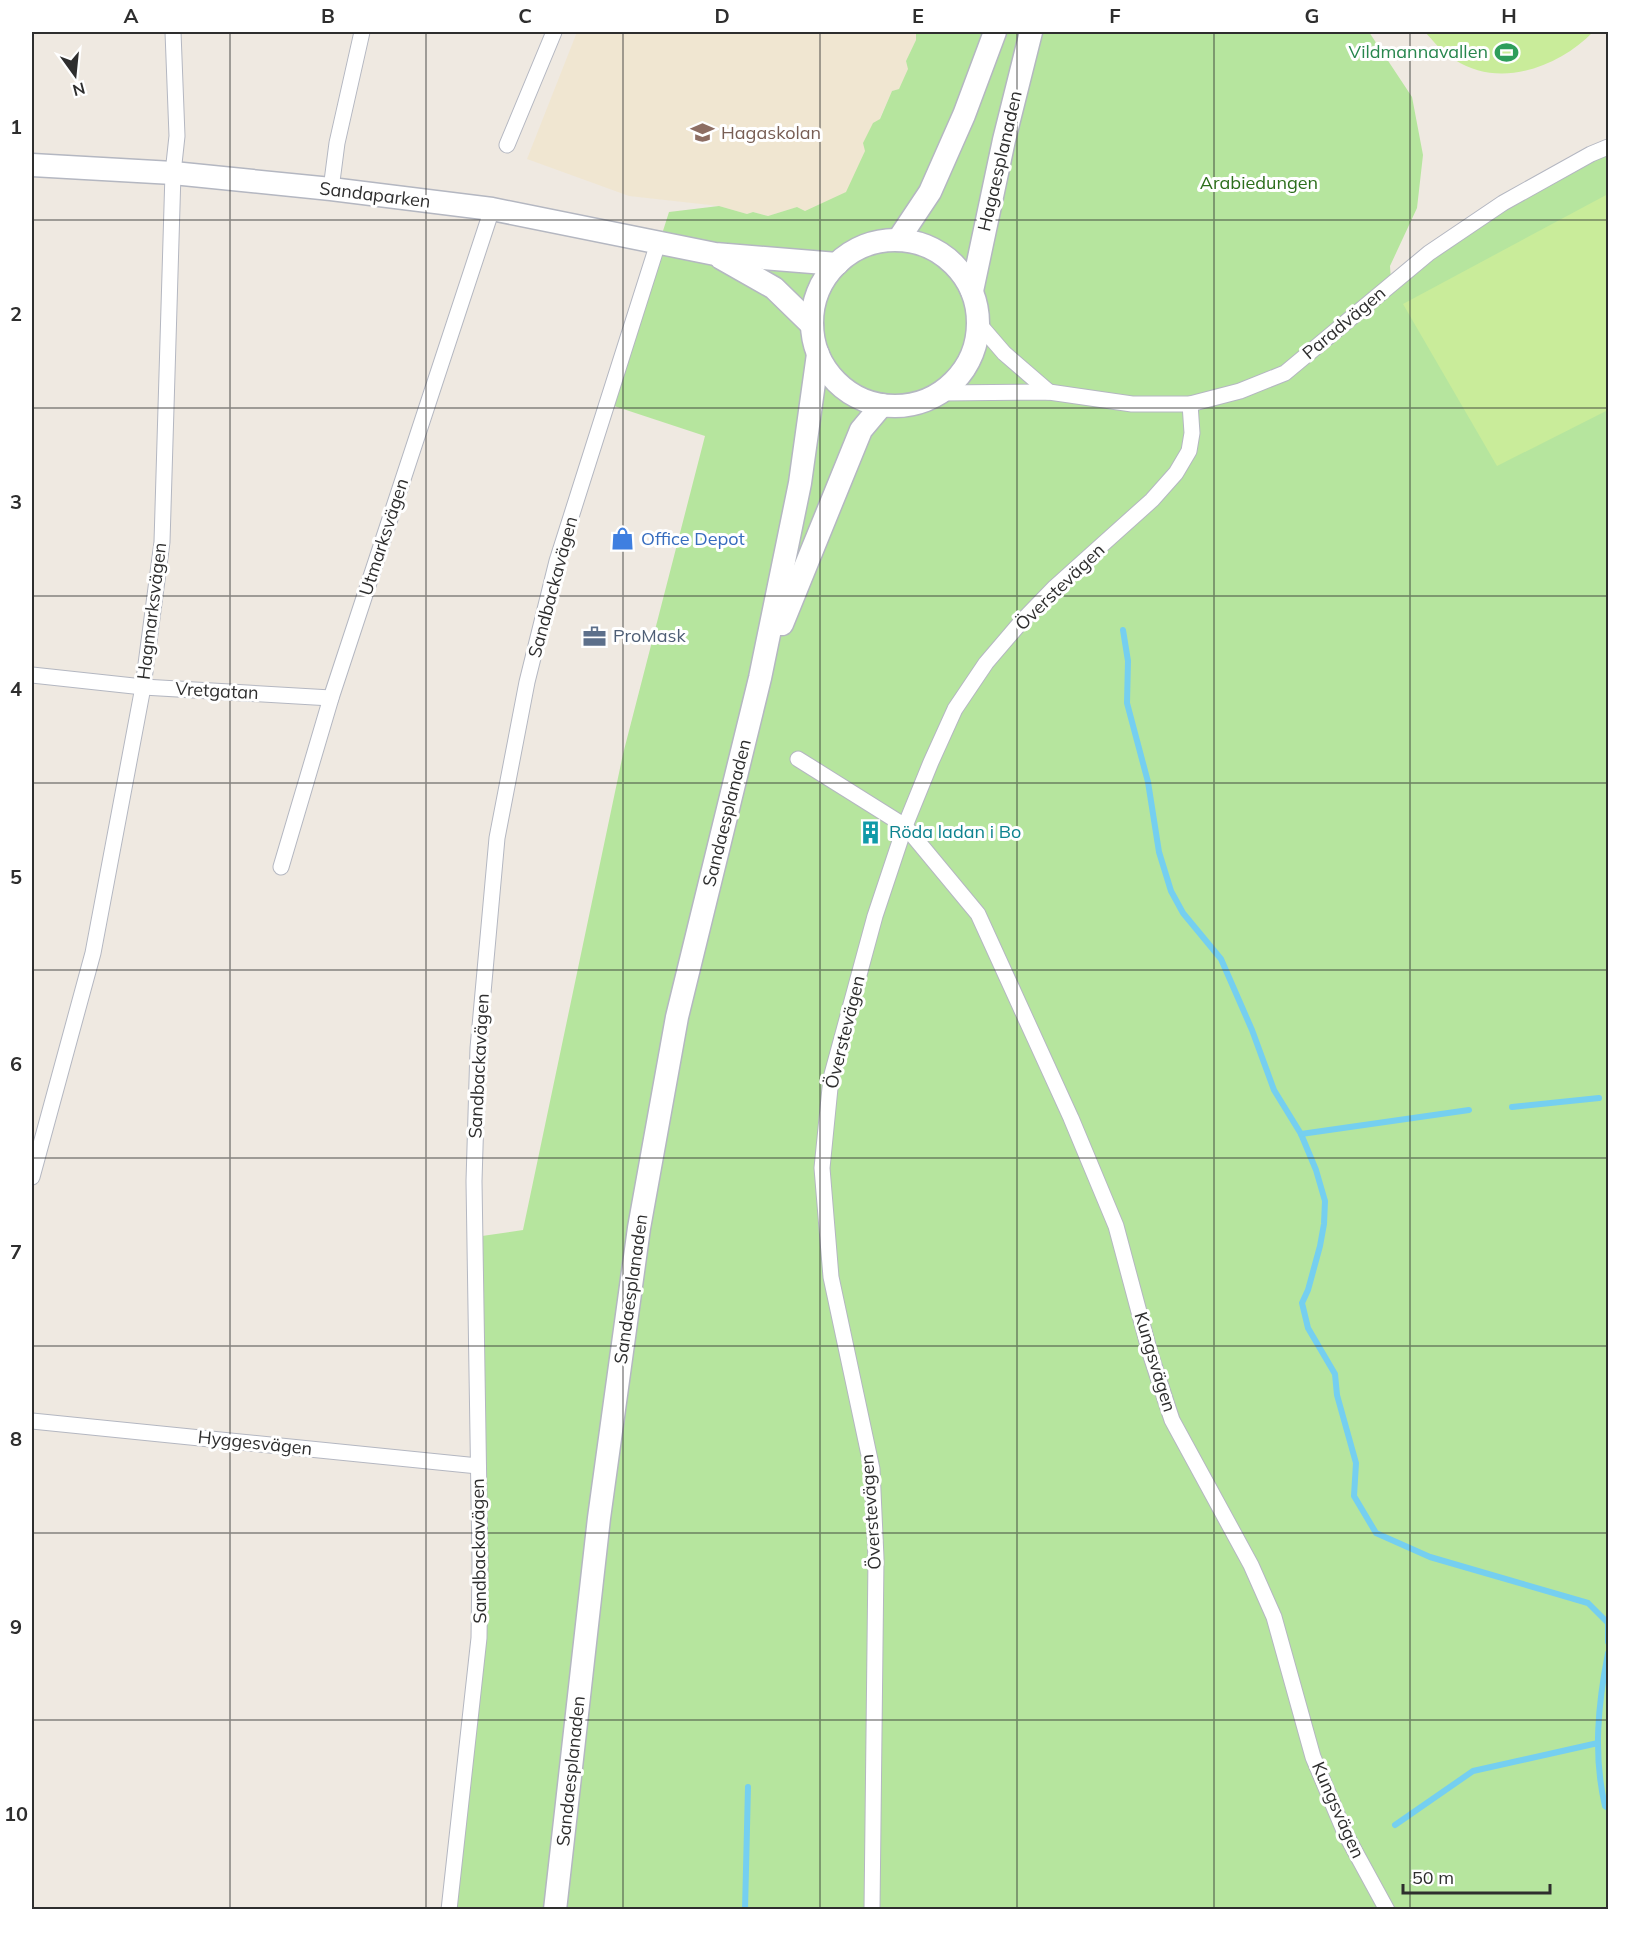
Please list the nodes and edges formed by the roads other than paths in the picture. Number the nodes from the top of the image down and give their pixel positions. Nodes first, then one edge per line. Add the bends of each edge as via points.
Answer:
1 (174, 32) edge
2 (362, 32) edge
3 (554, 32) edge
4 (995, 32) edge
5 (1031, 32) edge
6 (507, 144) dead end
7 (1608, 147) edge
8 (32, 165) edge
9 (173, 173) junction
10 (331, 189) junction
11 (492, 209) junction
12 (898, 240) junction
13 (658, 243) junction
14 (715, 254) junction
15 (837, 264) junction
16 (972, 291) junction
17 (979, 324) junction
18 (812, 326) junction
19 (818, 354) junction
20 (1049, 392) junction
21 (941, 393) junction
22 (1190, 404) junction
23 (882, 405) junction
24 (32, 675) edge
25 (760, 678) junction
26 (143, 687) junction
27 (331, 698) junction
28 (798, 759) dead end
29 (905, 826) junction
30 (281, 867) dead end
31 (32, 1178) edge
32 (32, 1421) edge
33 (478, 1466) junction
34 (449, 1910) edge
35 (555, 1910) edge
36 (872, 1910) edge
37 (1387, 1910) edge

1 - 9 street, Hagmarksvägen via 177,136
2 - 10 street via 337,143
3 - 6 street
4 - 12 main road via 930,192
5 - 16 main road, Hagaesplanaden
7 - 22 street, Paradvägen via 1503,203 1429,253 1285,373 1240,391
8 - 9 main road, Sandaparken
9 - 10 main road, Sandaparken
9 - 26 street, Hagmarksvägen via 162,542
10 - 11 main road, Sandaparken
11 - 13 main road, Sandaparken
11 - 27 street, Utmarksvägen
12 - 15 main road via 870,244
12 - 16 main road via 920,243 941,254 955,265
13 - 14 main road, Sandaparken
13 - 33 street, Sandbackavägen via 557,561 527,682 496,838 478,1048
14 - 15 main road, Sandaparken
14 - 18 main road, Sandaparken via 774,288
15 - 18 main road via 817,293
16 - 17 main road
17 - 20 street via 1004,353
17 - 21 main road via 970,360
18 - 19 main road
19 - 23 main road via 840,386 854,396
19 - 25 main road, Sandaesplanaden via 800,483
20 - 21 street, Paradvägen
20 - 22 street, Paradvägen via 1132,404
21 - 23 main road via 914,404
22 - 29 street, Överstevägen via 1189,451 1176,473 1152,500 1055,587 986,663 956,709
23 - 25 main road, Sandaesplanaden via 861,430
24 - 26 street, Vretgatan
25 - 35 main road, Sandaesplanaden via 677,1017 639,1228 599,1518
26 - 27 street, Vretgatan
26 - 31 street, Hagmarksvägen via 93,953
27 - 30 street, Utmarksvägen
28 - 29 street, Kungsvägen
29 - 36 street, Överstevägen via 875,916 831,1078 822,1168 831,1277 872,1469 876,1558
29 - 37 street, Kungsvägen via 978,914 1067,1108 1116,1226 1172,1420 1251,1565 1274,1617 1313,1757 1345,1833
32 - 33 street, Hyggesvägen
33 - 34 street, Sandbackavägen via 479,1638

